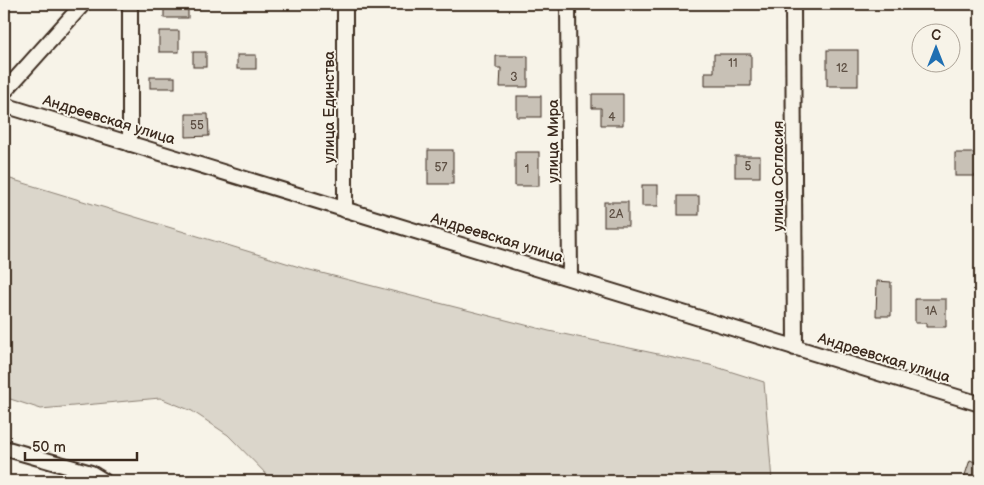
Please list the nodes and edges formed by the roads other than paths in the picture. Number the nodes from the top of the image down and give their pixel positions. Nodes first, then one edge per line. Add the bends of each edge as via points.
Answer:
1 (83, 4) edge
2 (130, 4) edge
3 (344, 4) edge
4 (568, 4) edge
5 (793, 4) edge
6 (4, 92) edge
7 (4, 105) edge
8 (130, 144) junction
9 (345, 210) junction
10 (570, 277) junction
11 (795, 348) junction
12 (980, 404) edge
13 (4, 448) edge
14 (104, 481) edge

1 - 6 street
2 - 8 street
3 - 9 street, улица Единства
4 - 10 street, улица Мира
5 - 11 street, улица Согласия
7 - 8 street, Андреевская улица
8 - 9 street, Андреевская улица
9 - 10 street, Андреевская улица
10 - 11 street, Андреевская улица
11 - 12 street, Андреевская улица
13 - 14 street via 91,473

